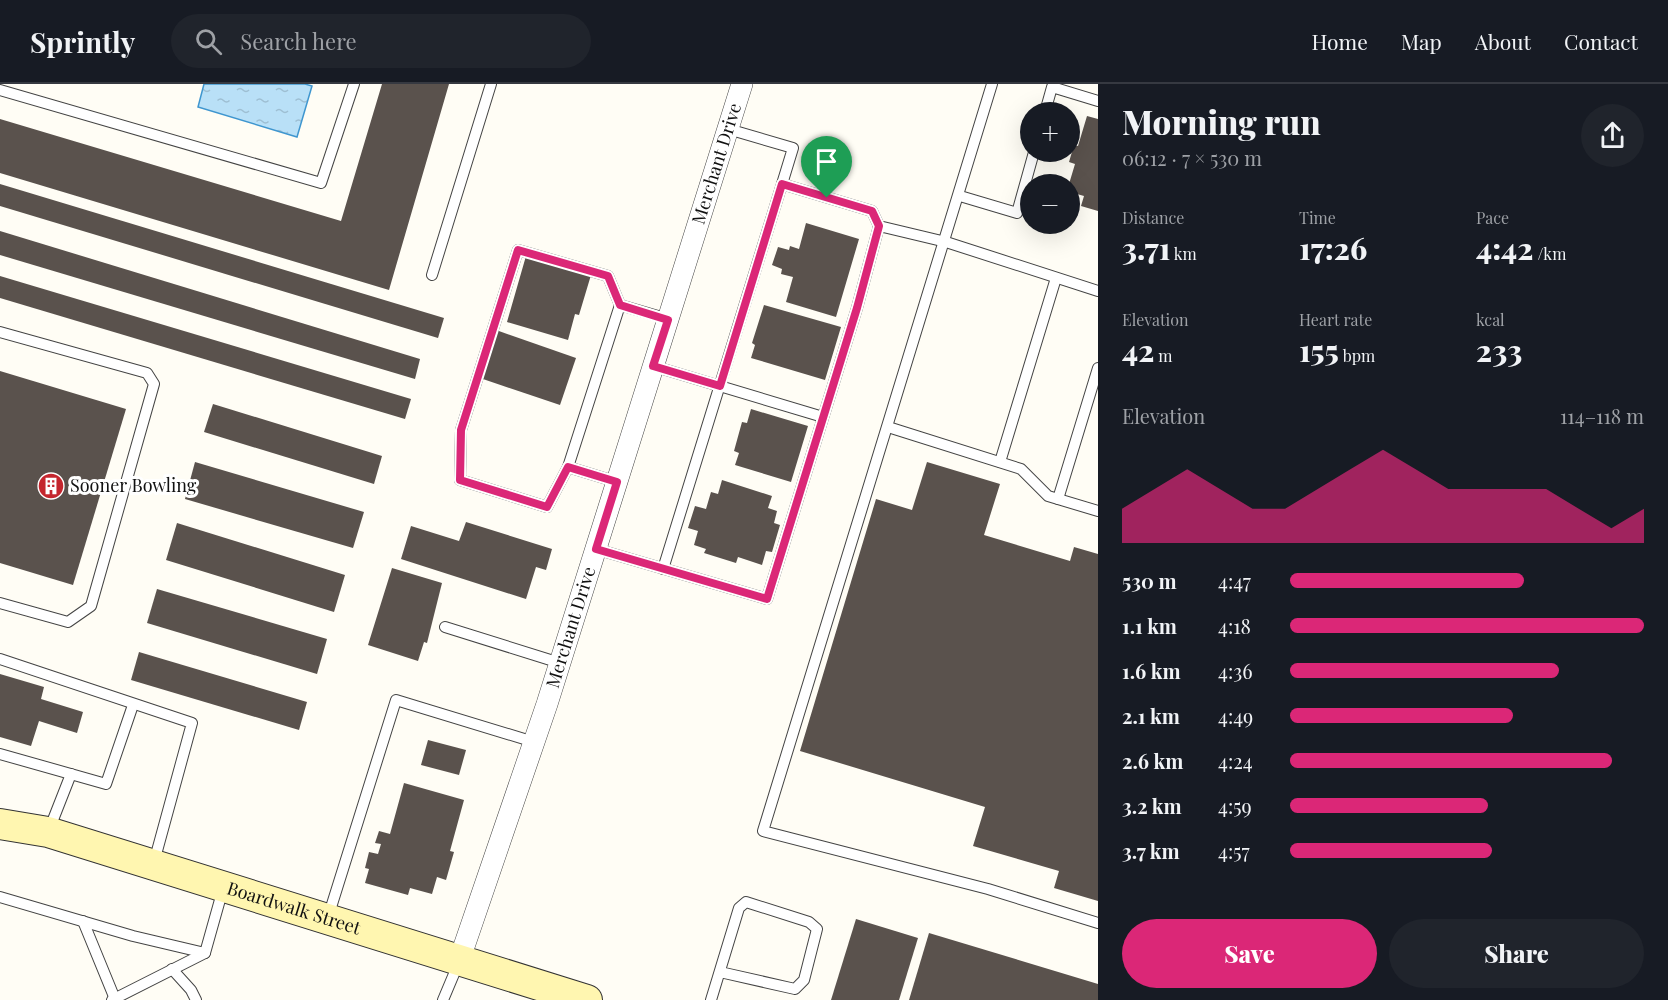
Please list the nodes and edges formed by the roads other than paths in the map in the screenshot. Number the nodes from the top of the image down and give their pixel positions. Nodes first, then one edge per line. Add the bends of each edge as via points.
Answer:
1 (354, 84) edge
2 (491, 84) edge
3 (742, 84) edge
4 (992, 84) edge
5 (0, 90) edge
6 (1098, 101) edge
7 (1048, 102) edge
8 (728, 129) junction
9 (1031, 162) edge
10 (782, 184) junction
11 (960, 196) junction
12 (879, 226) junction
13 (946, 242) junction
14 (432, 275) dead end
15 (1056, 278) junction
16 (1098, 291) edge
17 (620, 305) junction
18 (668, 320) junction
19 (0, 332) edge
20 (653, 366) junction
21 (1098, 368) edge
22 (720, 386) junction
23 (823, 417) junction
24 (888, 427) junction
25 (1000, 462) junction
26 (568, 467) junction
27 (617, 482) junction
28 (1058, 499) junction
29 (1098, 511) edge
30 (596, 549) junction
31 (663, 569) junction
32 (0, 603) edge
33 (445, 627) dead end
34 (0, 659) edge
35 (560, 663) junction
36 (133, 705) junction
37 (534, 742) junction
38 (0, 754) edge
39 (71, 774) junction
40 (0, 824) edge
41 (48, 832) junction
42 (153, 865) junction
43 (224, 887) junction
44 (0, 897) edge
45 (327, 920) junction
46 (83, 921) junction
47 (1098, 923) edge
48 (205, 953) junction
49 (459, 961) junction
50 (172, 969) junction
51 (720, 972) junction
52 (113, 1000) edge
53 (196, 1000) edge
54 (443, 1000) edge
55 (587, 1000) edge
56 (711, 1000) edge

1 - 5 lane via 321,183
2 - 14 lane
3 - 8 street, Merchant Drive
4 - 11 lane
6 - 7 lane via 1052,87
8 - 10 lane via 793,148
8 - 18 street, Merchant Drive
9 - 11 lane via 1017,213
10 - 12 lane via 872,211
10 - 22 lane
11 - 13 lane
12 - 13 lane
12 - 23 lane
13 - 15 lane
13 - 24 lane
15 - 16 lane
15 - 25 lane
17 - 18 lane
17 - 26 lane
17 - 26 lane via 608,276 518,250 461,430 460,480 547,507
18 - 20 street, Merchant Drive
19 - 32 lane via 147,373 154,384 91,606 68,622
20 - 22 lane
20 - 27 street, Merchant Drive
21 - 28 lane
22 - 23 lane
22 - 31 lane
23 - 31 lane via 767,599
24 - 25 lane
24 - 47 lane via 763,831 988,889
25 - 28 lane via 1021,469 1048,496
26 - 27 lane
27 - 30 street, Merchant Drive
28 - 29 lane
30 - 31 lane
30 - 35 street, Merchant Drive
33 - 35 lane
34 - 36 lane
35 - 37 street, Merchant Drive
36 - 39 lane via 106,784
36 - 42 lane via 192,723
37 - 45 lane via 396,700
37 - 49 street, Merchant Drive
38 - 39 lane
39 - 41 lane
40 - 41 street, Boardwalk Street
41 - 42 street, Boardwalk Street
42 - 43 street, Boardwalk Street
43 - 45 street, Boardwalk Street
43 - 48 lane
44 - 46 lane
45 - 49 street, Boardwalk Street
46 - 48 lane
46 - 52 lane
48 - 50 lane
49 - 54 lane
49 - 55 street, Boardwalk Street
50 - 52 lane
50 - 53 lane
51 - 51 lane via 739,908 746,902 809,922 817,929 804,980 795,989
51 - 56 lane

